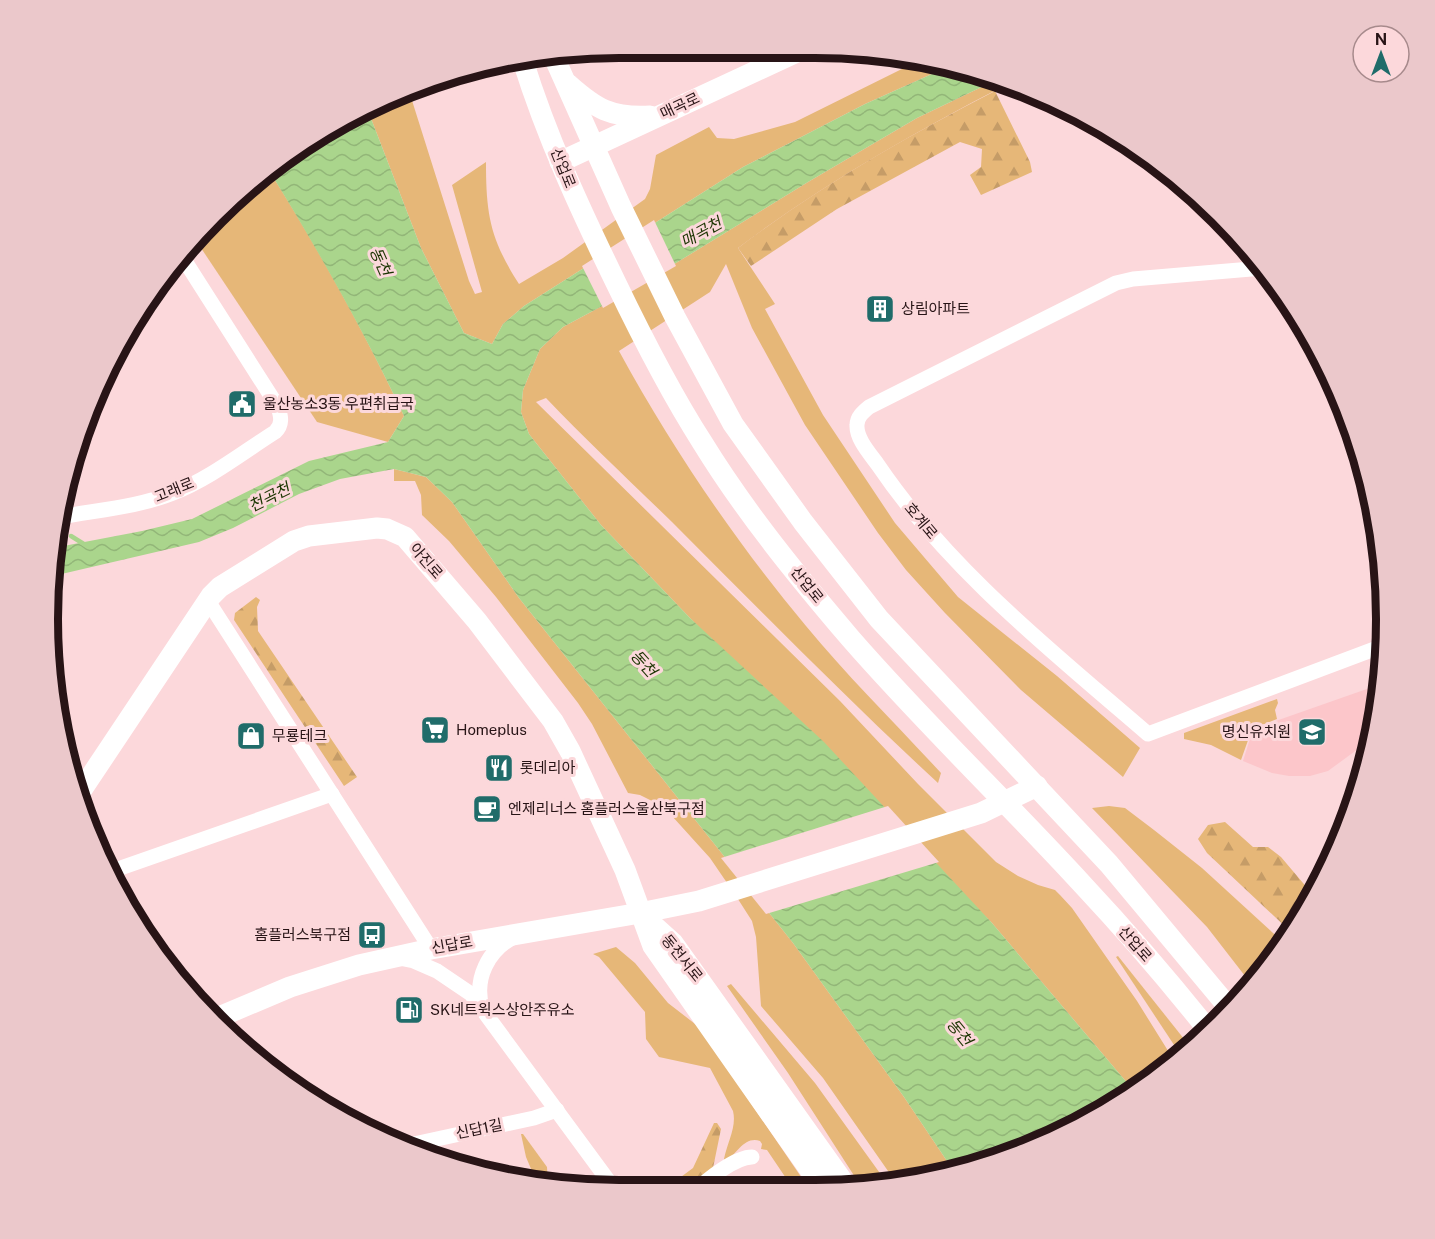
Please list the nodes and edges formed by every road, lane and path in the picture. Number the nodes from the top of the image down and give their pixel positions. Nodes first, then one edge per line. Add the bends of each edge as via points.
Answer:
1 (784, 58) edge
2 (558, 62) edge
3 (525, 66) edge
4 (565, 81) junction
5 (659, 116) junction
6 (593, 146) junction
7 (560, 162) junction
8 (186, 263) edge
9 (1253, 269) edge
10 (68, 515) edge
11 (208, 600) junction
12 (1375, 649) edge
13 (84, 786) edge
14 (1037, 786) junction
15 (332, 794) junction
16 (1004, 802) junction
17 (117, 869) edge
18 (640, 913) junction
19 (524, 933) junction
20 (431, 949) junction
21 (393, 957) junction
22 (1225, 1002) edge
23 (482, 1007) junction
24 (223, 1016) edge
25 (1203, 1024) edge
26 (557, 1110) junction
27 (418, 1143) edge
28 (752, 1157) dead end
29 (841, 1179) edge
30 (608, 1180) edge
31 (709, 1180) edge
32 (817, 1180) edge

1 - 5 main road, 매곡로
2 - 4 main road, 산업로
3 - 7 main road, 산업로
4 - 5 main road via 610,113
4 - 6 main road, 산업로
5 - 6 main road, 매곡로
6 - 7 main road, 매곡로
6 - 14 main road, 산업로 via 675,317 733,424 879,619
7 - 16 main road, 산업로 via 643,339 702,443 772,542 852,640
8 - 10 street, 고래로 via 278,407 278,429 171,494
9 - 12 street, 호계로 via 1116,283 869,407 856,427 861,441 889,481 964,571 1148,734
11 - 13 main road, 아진로
11 - 15 street
11 - 18 main road, 아진로 via 220,586 302,538 377,528 405,537 494,642 562,734 625,870
14 - 16 main road, 신답로
14 - 22 main road, 산업로 via 1109,864
15 - 17 street
15 - 20 street
16 - 18 main road, 신답로 via 981,813 699,901
16 - 25 main road, 산업로 via 1083,884
18 - 19 main road, 신답로
18 - 29 main road, 동천서로 via 673,943
18 - 32 main road, 동천서로 via 653,946
19 - 20 main road, 신답로
19 - 23 street via 500,945 487,963 479,990
20 - 21 main road, 신답로
21 - 23 street via 437,970 460,985
21 - 24 main road, 신답로 via 309,981
23 - 26 street
26 - 27 street, 신답1길
26 - 30 street
28 - 31 street via 743,1158

